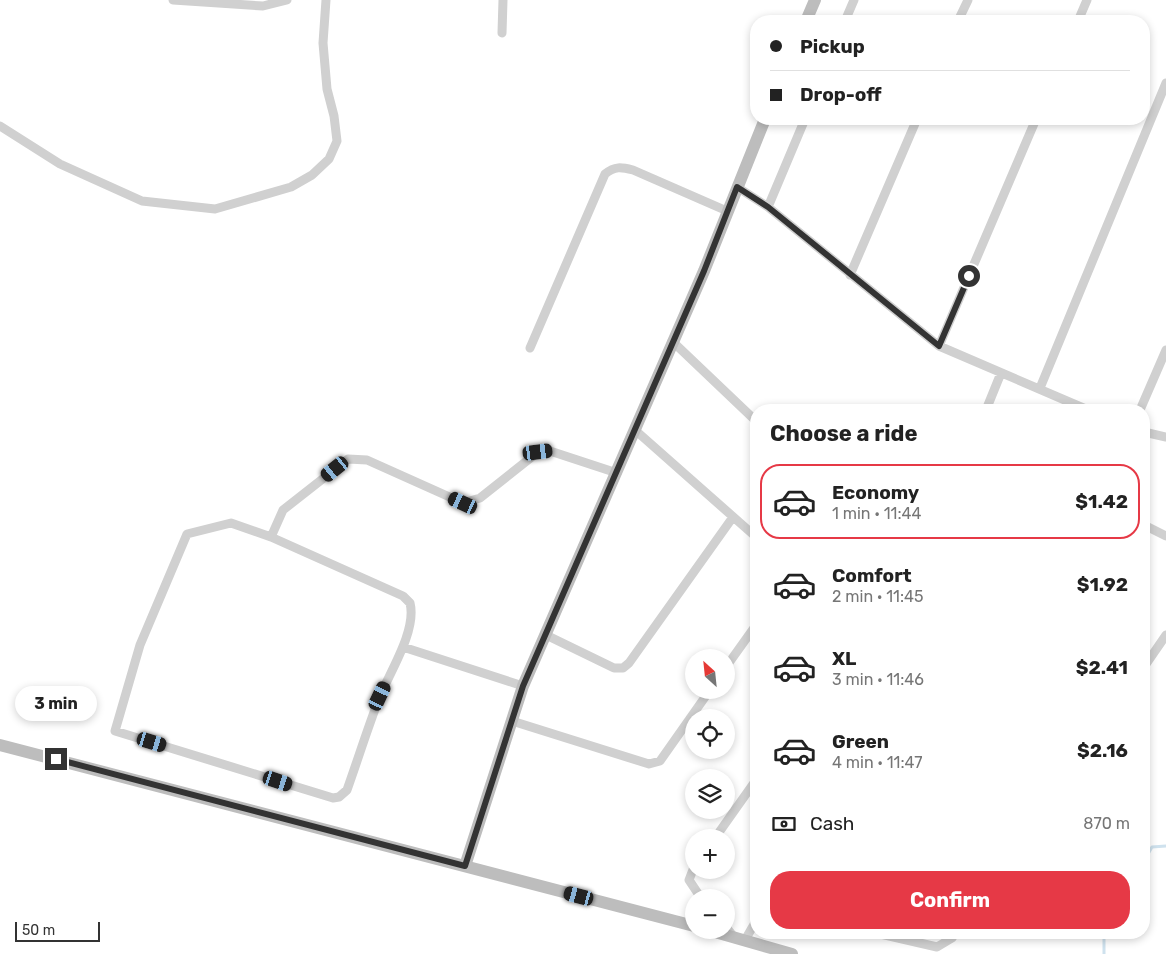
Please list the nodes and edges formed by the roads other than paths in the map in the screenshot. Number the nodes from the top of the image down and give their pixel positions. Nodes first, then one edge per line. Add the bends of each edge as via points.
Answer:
1 (173, 0) edge
2 (287, 0) edge
3 (326, 0) edge
4 (503, 0) edge
5 (815, 0) edge
6 (854, 0) edge
7 (968, 0) edge
8 (1087, 0) edge
9 (809, 15) edge
10 (848, 15) edge
11 (961, 15) edge
12 (1081, 15) edge
13 (502, 32) dead end
14 (1166, 83) edge
15 (1150, 122) edge
16 (763, 125) edge
17 (802, 125) edge
18 (914, 125) edge
19 (1033, 125) edge
20 (1149, 125) edge
21 (0, 126) edge
22 (737, 187) junction
23 (768, 207) junction
24 (727, 211) junction
25 (850, 275) junction
26 (672, 341) junction
27 (939, 346) junction
28 (530, 348) dead end
29 (1166, 350) edge
30 (1001, 373) junction
31 (1040, 388) junction
32 (988, 404) edge
33 (1075, 404) edge
34 (1143, 404) edge
35 (750, 415) edge
36 (635, 430) junction
37 (1150, 434) edge
38 (1166, 438) edge
39 (617, 473) junction
40 (733, 518) junction
41 (1150, 528) edge
42 (750, 532) edge
43 (1166, 536) edge
44 (271, 538) junction
45 (546, 634) junction
46 (750, 634) edge
47 (1166, 635) edge
48 (402, 647) junction
49 (735, 655) edge
50 (1150, 658) edge
51 (523, 686) junction
52 (704, 699) edge
53 (512, 721) junction
54 (0, 745) edge
55 (750, 788) edge
56 (721, 829) edge
57 (465, 866) junction
58 (685, 924) edge
59 (750, 925) edge
60 (735, 934) edge
61 (904, 939) edge
62 (950, 939) edge
63 (792, 954) edge

1 - 2 street via 263,6
3 - 21 street via 323,42 327,89 337,141 329,159 292,188 215,209 142,201 60,164
4 - 13 street
5 - 9 street
6 - 10 street
7 - 11 street
8 - 12 street
14 - 15 street
16 - 22 street
17 - 23 street
18 - 25 street
19 - 27 street
20 - 31 street
22 - 23 street
22 - 24 street
23 - 25 street
24 - 26 street
24 - 28 street via 633,170 612,168 605,174
25 - 27 street
26 - 35 street
26 - 36 street
27 - 30 street
29 - 34 street
30 - 31 street
30 - 32 street
31 - 33 street
36 - 39 street
36 - 40 street
37 - 38 street
39 - 44 street via 550,451 538,452 480,498 463,503 367,460 348,459 283,510
39 - 45 street
40 - 42 street
40 - 45 street via 629,663 622,668 614,668
41 - 43 street
44 - 48 street via 407,599 412,613
44 - 48 street via 231,523 187,534 140,645 115,731 338,797 347,790 380,696
45 - 51 street
46 - 49 street
47 - 50 street
48 - 51 street
51 - 53 street
52 - 53 street via 660,761 654,764
53 - 57 street
54 - 57 street
55 - 56 street
57 - 58 street
59 - 60 street
60 - 63 street
61 - 62 street via 937,946

